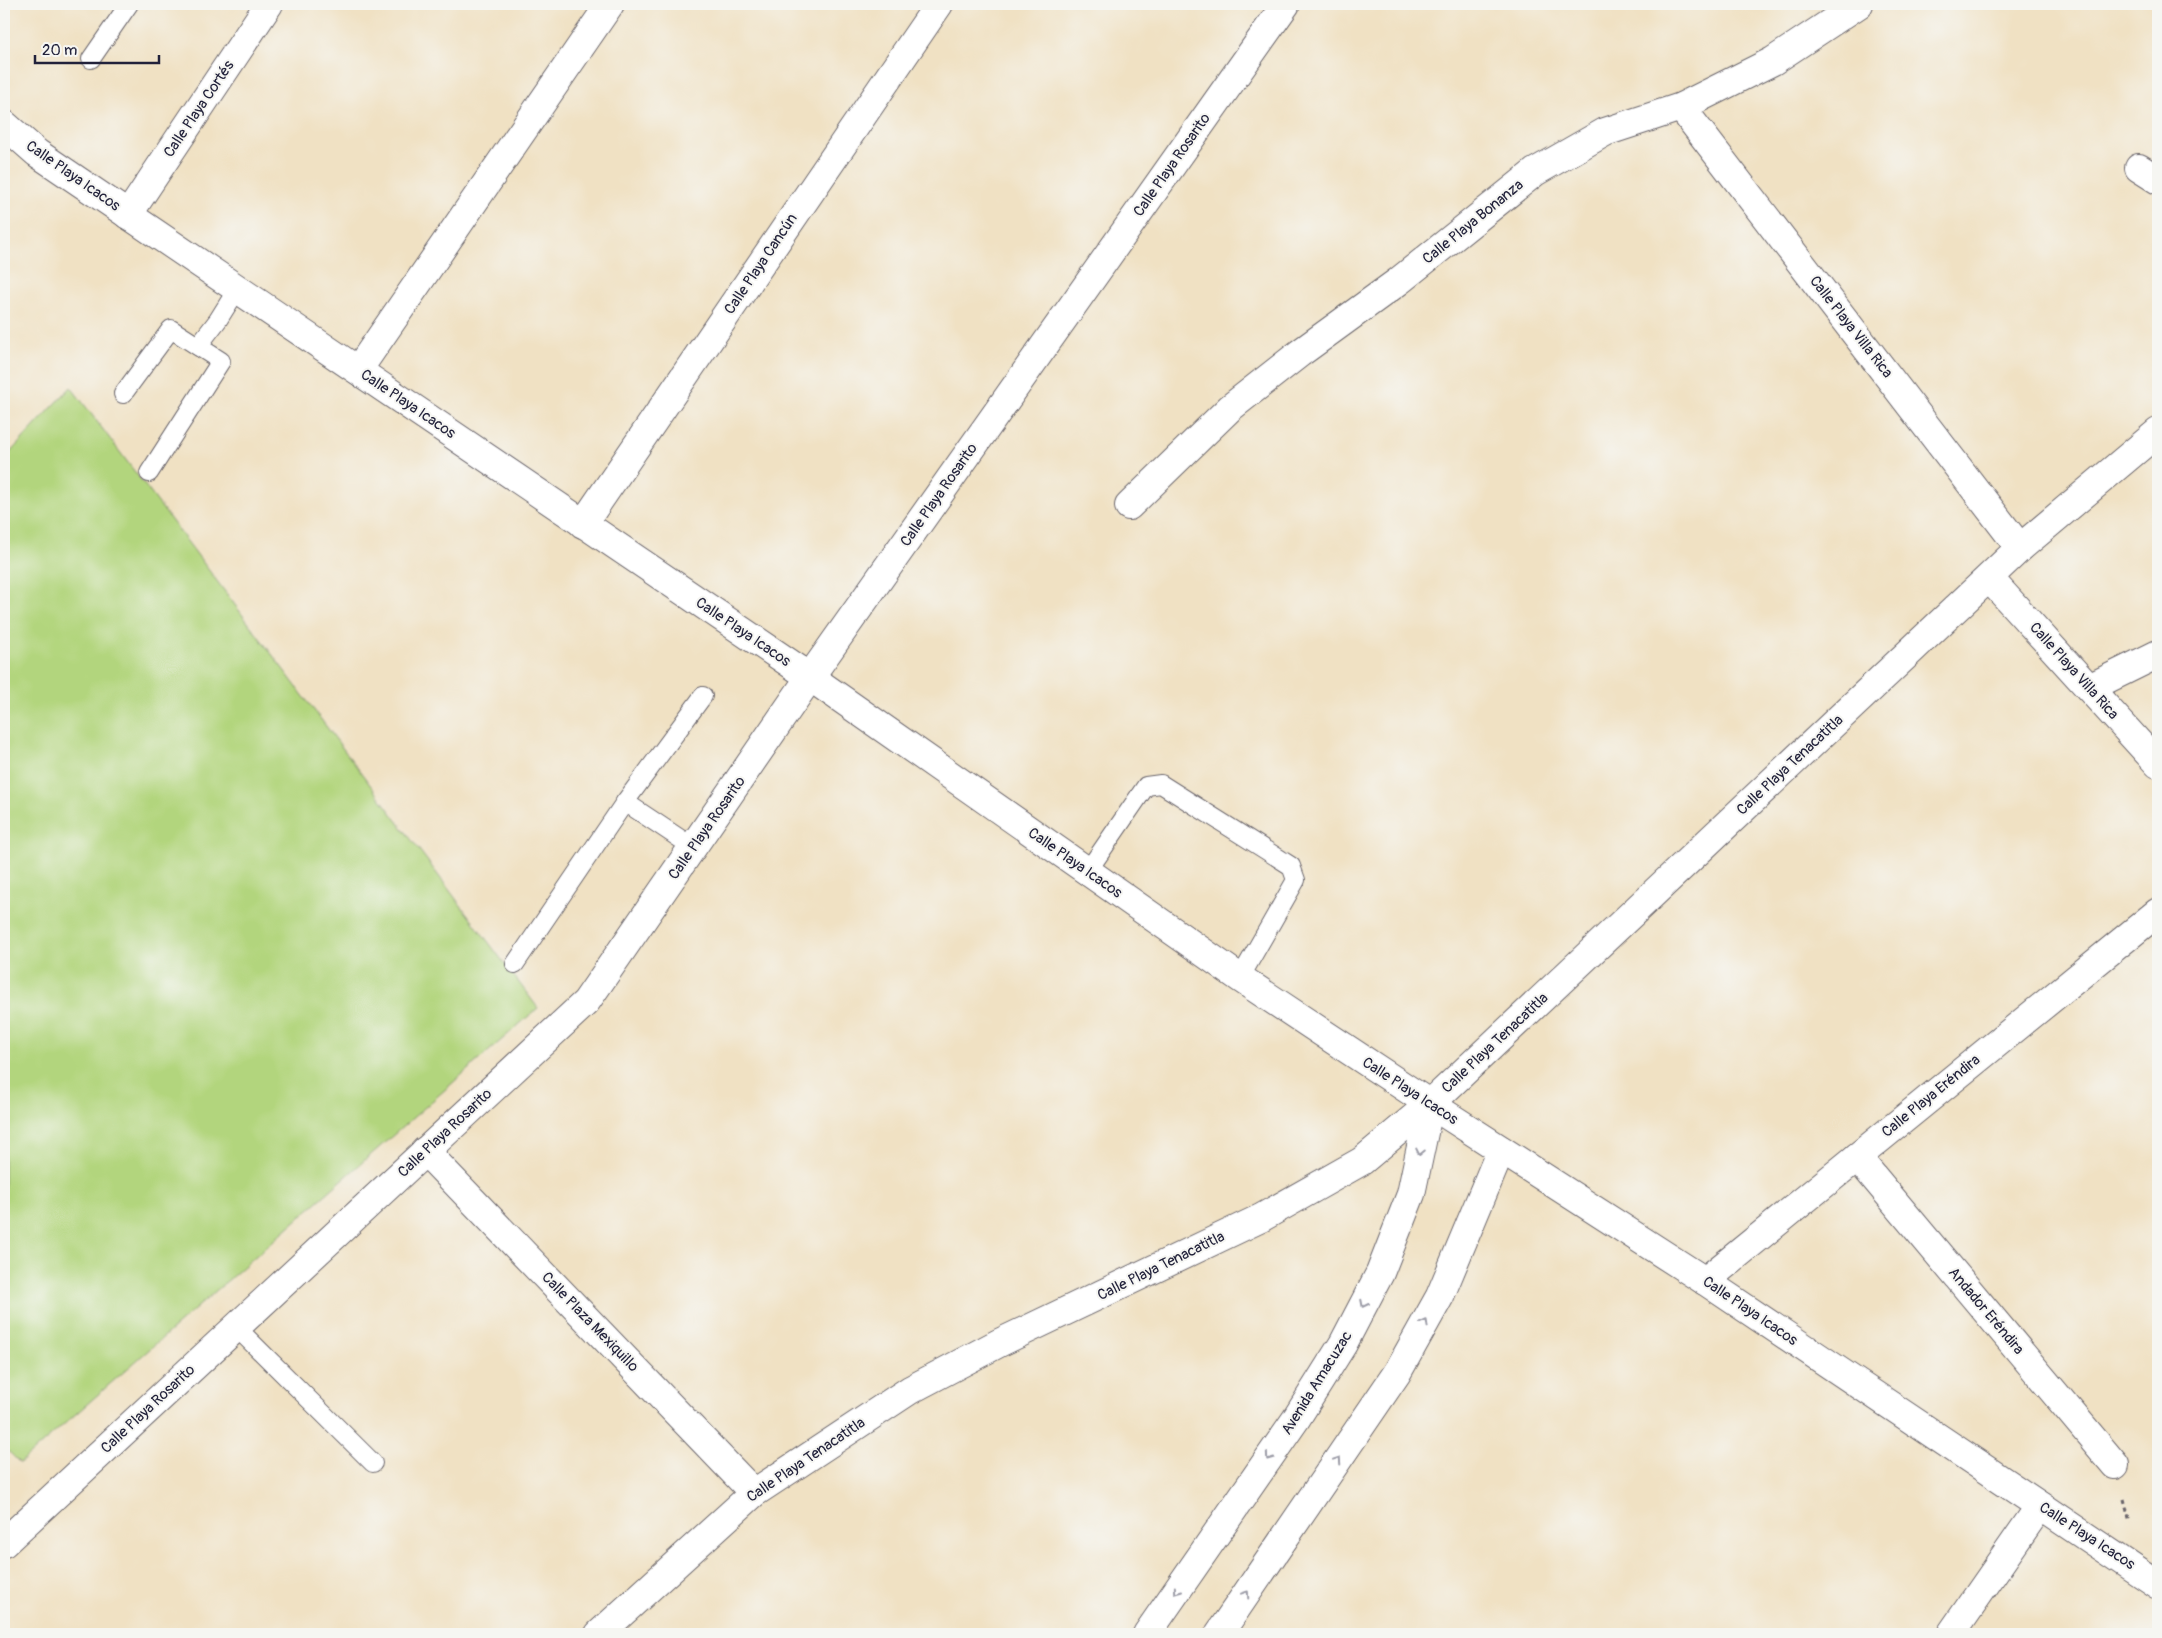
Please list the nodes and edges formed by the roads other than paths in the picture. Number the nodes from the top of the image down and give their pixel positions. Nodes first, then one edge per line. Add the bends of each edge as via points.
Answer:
1 (128, 4) edge
2 (270, 4) edge
3 (610, 4) edge
4 (939, 4) edge
5 (1286, 4) edge
6 (1853, 5) edge
7 (91, 59) dead end
8 (1681, 107) junction
9 (4, 124) edge
10 (128, 215) junction
11 (238, 288) junction
12 (198, 346) junction
13 (358, 370) junction
14 (123, 394) dead end
15 (2158, 432) edge
16 (150, 473) dead end
17 (1129, 506) dead end
18 (583, 524) junction
19 (2020, 548) junction
20 (1989, 578) junction
21 (2158, 654) edge
22 (810, 677) junction
23 (2089, 688) junction
24 (703, 696) dead end
25 (2158, 764) edge
26 (625, 802) junction
27 (694, 848) junction
28 (1087, 872) junction
29 (2158, 912) edge
30 (515, 964) dead end
31 (1240, 978) junction
32 (1430, 1104) junction
33 (1501, 1150) junction
34 (425, 1151) junction
35 (1857, 1157) junction
36 (1705, 1281) junction
37 (236, 1327) junction
38 (373, 1463) dead end
39 (2115, 1465) road end
40 (754, 1493) junction
41 (2040, 1506) junction
42 (4, 1543) edge
43 (2151, 1579) edge
44 (599, 1634) edge
45 (1147, 1634) edge
46 (1219, 1634) edge
47 (1951, 1634) edge

1 - 7 lane
2 - 10 street, Calle Playa Cortés
3 - 13 street
4 - 18 street, Calle Playa Cancún
5 - 22 street, Calle Playa Rosarito
6 - 8 street, Calle Playa Bonanza via 1773,60
8 - 17 street, Calle Playa Bonanza via 1605,132 1535,172 1399,281 1230,408
8 - 19 street, Calle Playa Villa Rica
9 - 10 street, Calle Playa Icacos via 37,153
10 - 11 street, Calle Playa Icacos
11 - 12 lane
11 - 13 street, Calle Playa Icacos
12 - 14 lane via 170,329
12 - 16 lane via 220,361
13 - 18 street, Calle Playa Icacos
15 - 19 street, Calle Playa Tenacatitla
18 - 22 street, Calle Playa Icacos
19 - 20 street, Calle Playa Tenacatitla
20 - 23 street, Calle Playa Villa Rica
20 - 32 street, Calle Playa Tenacatitla
21 - 23 street
22 - 27 street, Calle Playa Rosarito
22 - 28 street, Calle Playa Icacos
23 - 25 street, Calle Playa Villa Rica
24 - 26 lane
26 - 27 lane
26 - 30 lane
27 - 34 street, Calle Playa Rosarito via 586,1002
28 - 31 street, Calle Playa Icacos
28 - 31 lane via 1146,786 1160,784 1291,866 1296,880
29 - 35 street, Calle Playa Eréndira
31 - 32 street, Calle Playa Icacos
32 - 33 street, Calle Playa Icacos
32 - 40 street, Calle Playa Tenacatitla via 1362,1161 1261,1218 999,1343 910,1390
32 -> 45 street, Avenida Amacuzac via 1411,1194 1380,1273 1343,1344 1296,1419
33 - 36 street, Calle Playa Icacos
46 -> 33 street via 1397,1373 1440,1296
34 - 37 street, Calle Playa Rosarito
34 - 40 street, Calle Plaza Mexiquillo
35 - 36 street, Calle Playa Eréndira
35 - 39 street, Andador Eréndira
36 - 41 street, Calle Playa Icacos
37 - 38 lane
37 - 42 street, Calle Playa Rosarito
40 - 44 street, Calle Playa Tenacatitla
41 - 43 street, Calle Playa Icacos
41 - 47 street

